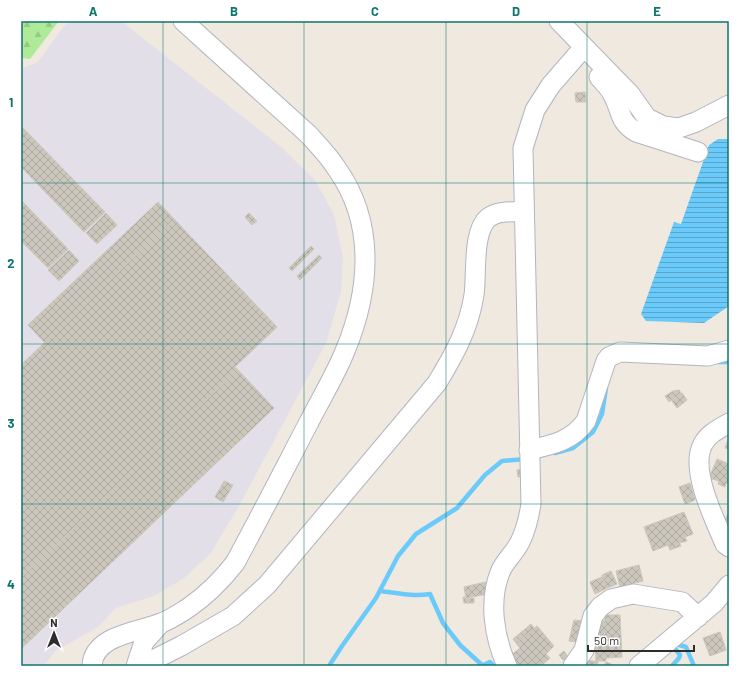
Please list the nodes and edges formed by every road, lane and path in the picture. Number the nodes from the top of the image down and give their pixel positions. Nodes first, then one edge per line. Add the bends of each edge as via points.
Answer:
1 (183, 21) edge
2 (559, 21) edge
3 (580, 51) junction
4 (729, 105) edge
5 (698, 152) dead end
6 (524, 212) junction
7 (729, 350) edge
8 (729, 423) edge
9 (530, 457) junction
10 (729, 547) edge
11 (729, 585) edge
12 (698, 617) junction
13 (161, 623) junction
14 (137, 664) edge
15 (92, 666) edge
16 (507, 666) edge
17 (573, 666) edge
18 (639, 666) edge

1 - 13 street via 308,134 338,169 358,210 366,271 358,313 344,353 235,563 207,594
2 - 3 street
3 - 4 street via 630,94 647,118 663,126 679,128
3 - 5 street via 609,87 628,127 636,132
3 - 6 street via 551,85 535,110 523,148
6 - 9 street
6 - 14 street via 500,213 488,218 478,241 470,314 452,358 437,382 267,585 232,616 181,646 149,662
7 - 9 street via 708,356 620,352 614,354 603,367 586,421 581,429
8 - 10 street via 710,434 703,444 700,454 700,475 725,544
9 - 16 street via 531,504 527,524 520,543 501,570 496,589 493,617
11 - 12 street
12 - 17 street via 682,602 633,594 611,599 593,616 584,650
12 - 18 street
13 - 14 street via 144,642
13 - 15 street via 130,632 102,646 94,654

